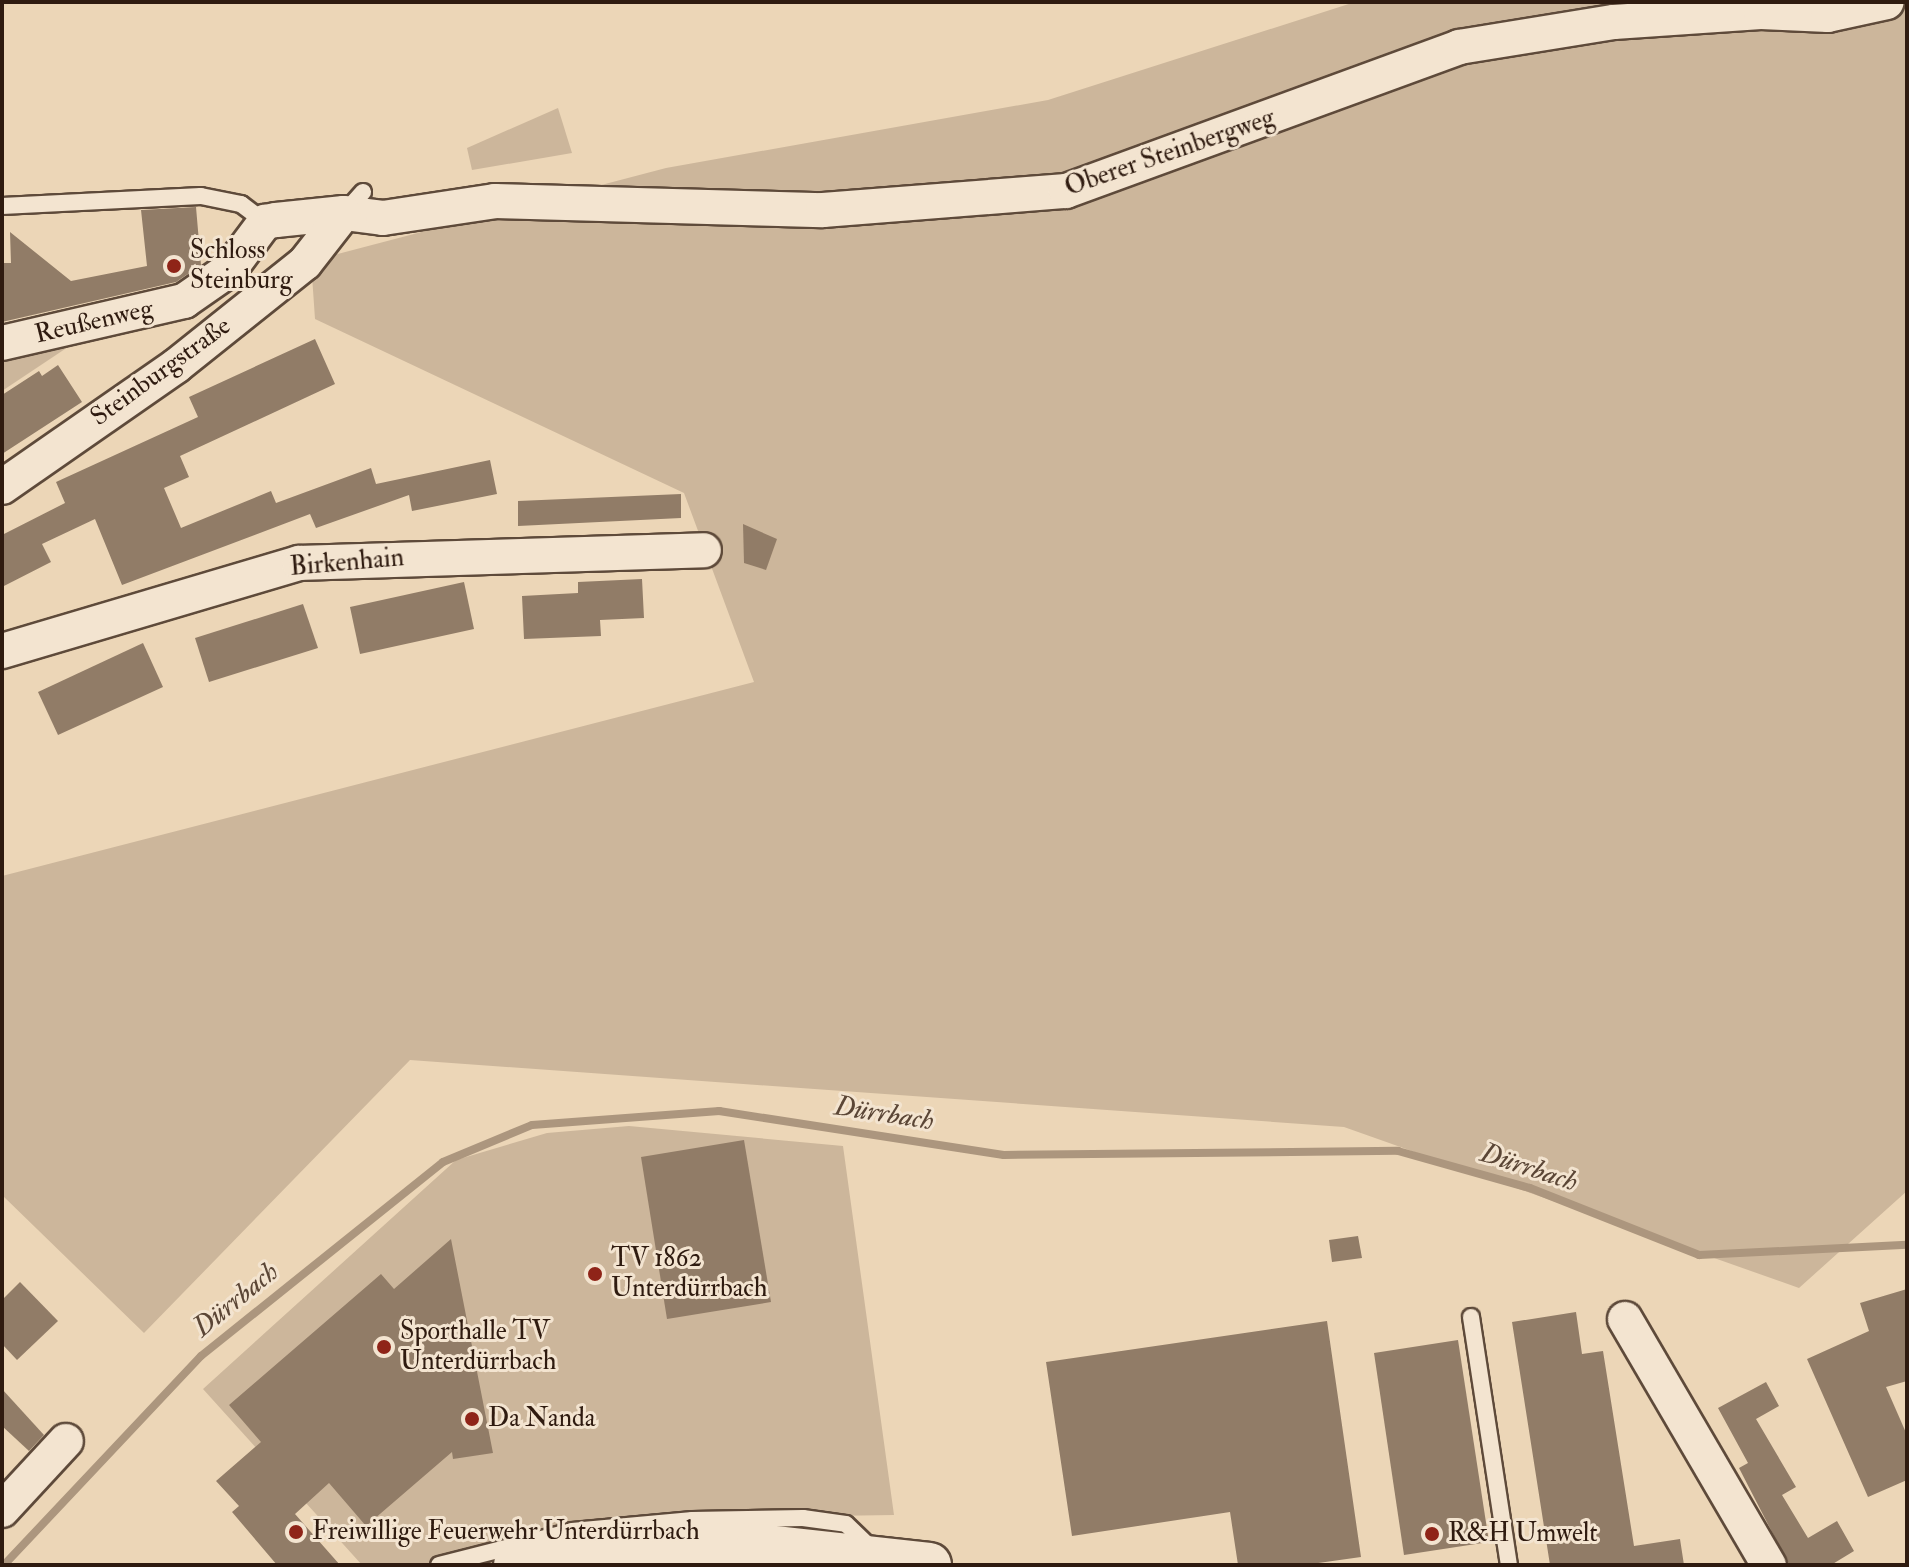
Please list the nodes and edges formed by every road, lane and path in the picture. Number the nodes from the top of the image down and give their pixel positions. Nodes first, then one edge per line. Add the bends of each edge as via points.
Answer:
1 (1887, 2) edge
2 (353, 202) junction
3 (2, 206) edge
4 (265, 222) junction
5 (2, 343) edge
6 (2, 487) edge
7 (704, 550) dead end
8 (2, 651) edge
9 (1471, 1317) dead end
10 (1625, 1319) dead end
11 (66, 1441) dead end
12 (2, 1510) edge
13 (879, 1557) junction
14 (439, 1565) edge
15 (516, 1565) edge
16 (929, 1565) edge
17 (1509, 1565) edge
18 (1769, 1565) edge

1 - 2 street, Oberer Steinbergweg via 1828,15 1761,12 1614,22 1459,47 1066,191 823,210 495,201 383,218
2 - 4 street
2 - 6 street, Steinburgstraße via 305,263 282,282 176,366
3 - 4 lane via 201,196 241,204
4 - 5 street, Reußenweg via 230,269 184,301
7 - 8 street, Birkenhain via 299,563
9 - 17 lane
10 - 18 street
11 - 12 street
13 - 14 lane via 846,1524 754,1518 572,1531
13 - 15 street via 758,1546 659,1545
13 - 16 street

